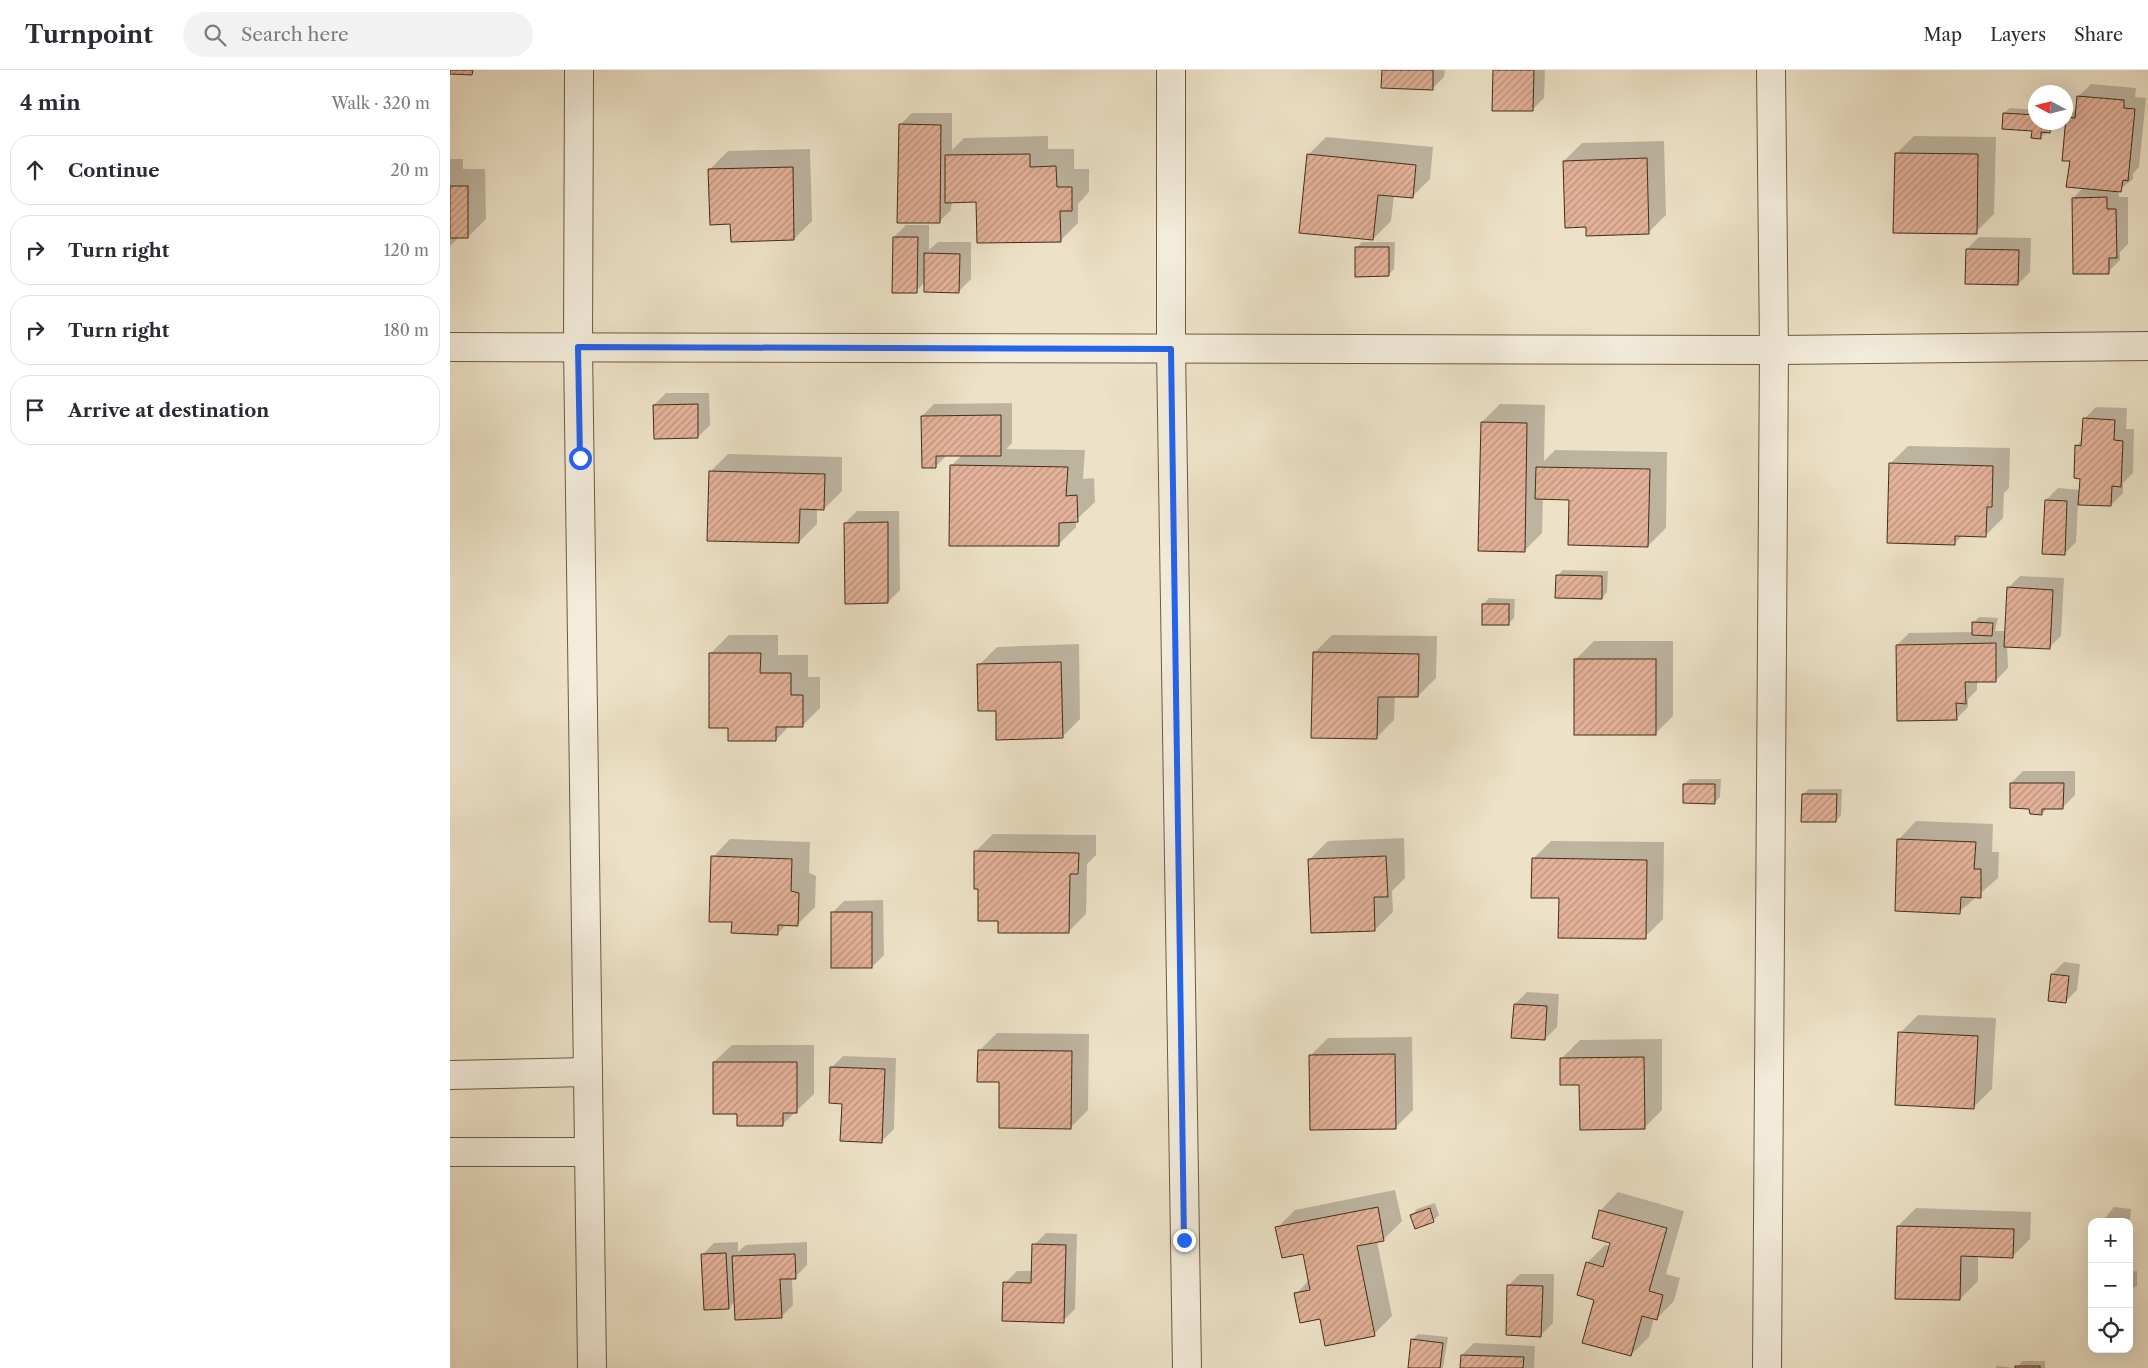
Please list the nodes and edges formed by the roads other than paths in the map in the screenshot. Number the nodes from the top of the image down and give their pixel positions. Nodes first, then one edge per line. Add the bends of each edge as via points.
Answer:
1 (579, 70) edge
2 (1171, 70) edge
3 (1771, 70) edge
4 (2148, 346) edge
5 (450, 347) edge
6 (578, 347) junction
7 (1171, 349) junction
8 (1774, 350) junction
9 (588, 1072) junction
10 (450, 1075) edge
11 (450, 1152) edge
12 (589, 1152) junction
13 (592, 1368) edge
14 (1186, 1368) edge
15 (1767, 1368) edge

1 - 6 street
2 - 7 street
3 - 8 street
4 - 8 street
5 - 6 street
6 - 7 street
6 - 9 street
7 - 8 street
7 - 14 street
8 - 15 street
9 - 10 street
9 - 12 street
11 - 12 street
12 - 13 street

